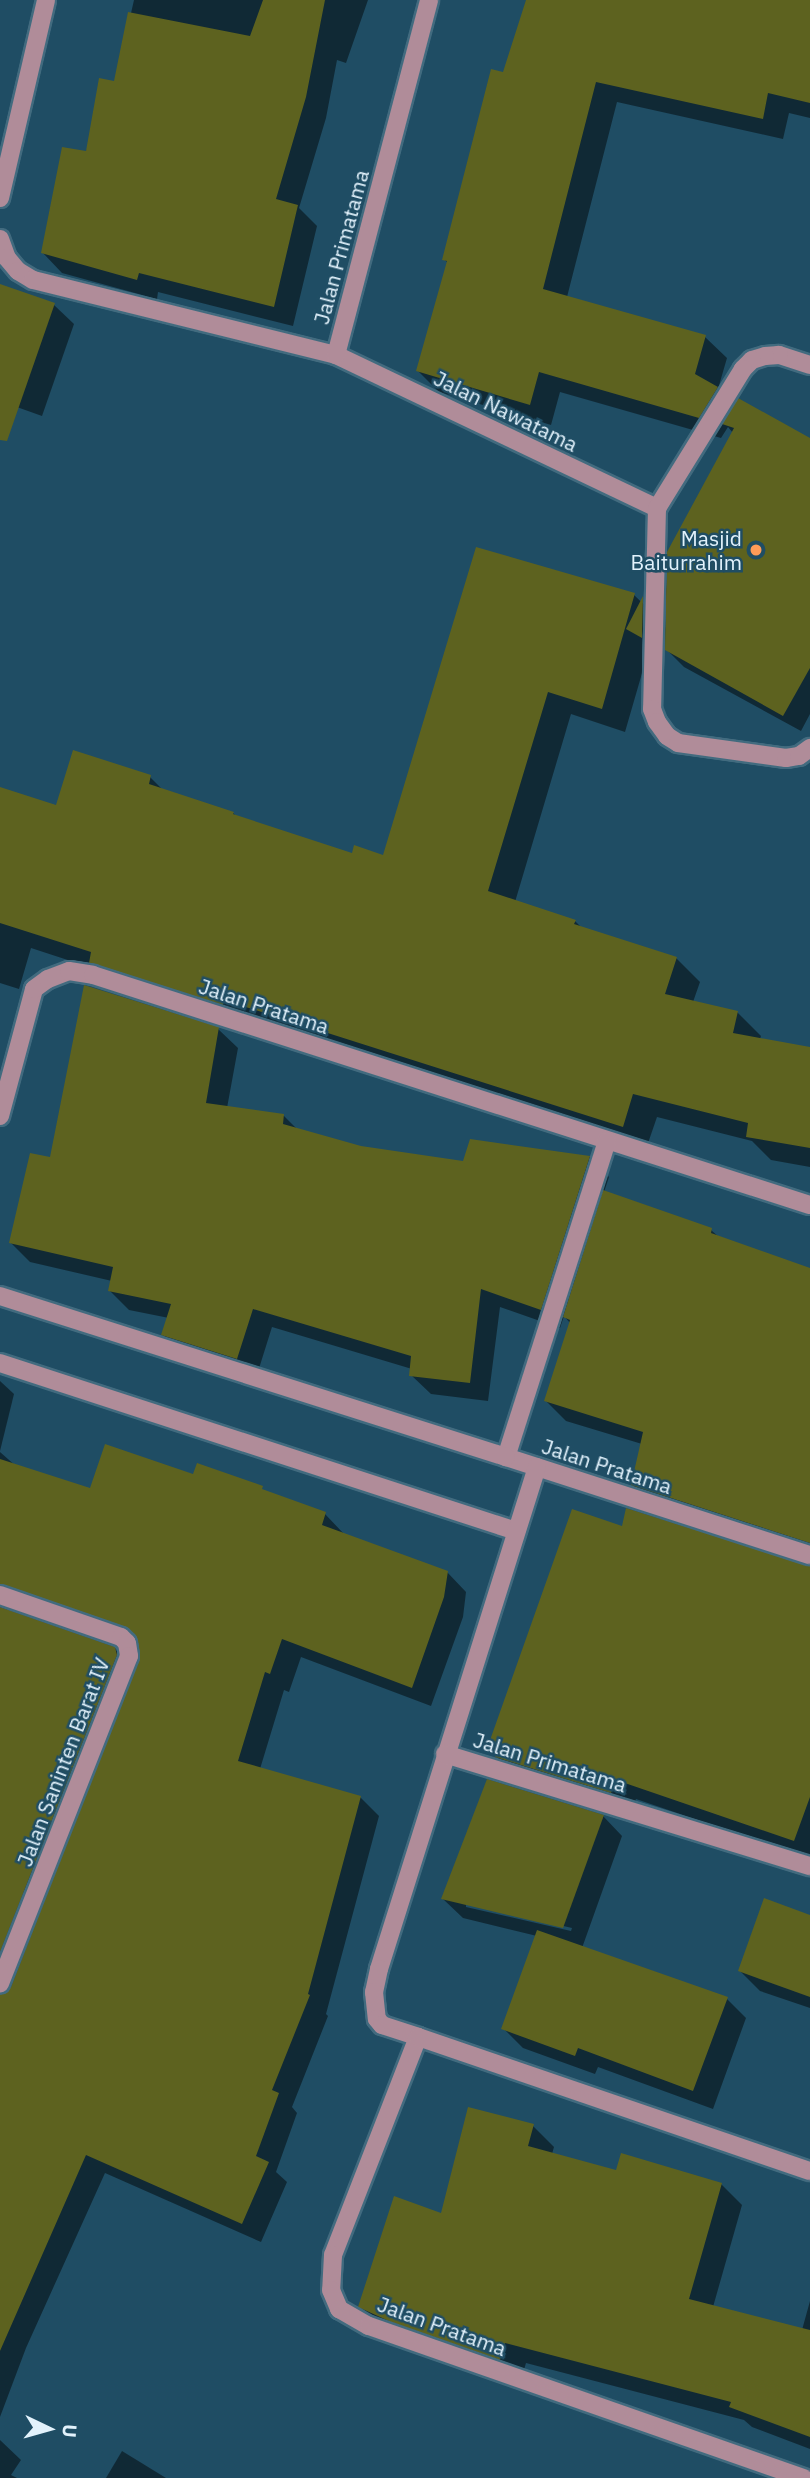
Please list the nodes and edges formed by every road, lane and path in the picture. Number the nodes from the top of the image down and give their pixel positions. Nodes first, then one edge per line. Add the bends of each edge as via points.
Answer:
1 (46, 0) edge
2 (429, 0) edge
3 (0, 198) edge
4 (0, 239) edge
5 (336, 355) junction
6 (810, 365) edge
7 (657, 508) junction
8 (810, 748) edge
9 (0, 1116) edge
10 (607, 1140) junction
11 (810, 1205) edge
12 (0, 1296) edge
13 (0, 1363) edge
14 (506, 1457) junction
15 (537, 1467) junction
16 (516, 1531) junction
17 (810, 1555) edge
18 (0, 1595) edge
19 (445, 1754) junction
20 (810, 1866) edge
21 (2, 1972) edge
22 (418, 2037) junction
23 (810, 2171) edge
24 (804, 2478) edge

1 - 3 street
2 - 5 street, Jalan Primatama
4 - 5 street, Jalan Primatama via 18,271 33,280
5 - 7 street, Jalan Nawatama
6 - 7 street via 779,355 752,360
7 - 8 street via 652,709 657,722 678,743 786,758
9 - 10 street, Jalan Pratama via 34,989 69,971
10 - 11 street, Jalan Pratama
10 - 14 street, Jalan Pratama
12 - 14 street
13 - 16 street
14 - 15 street, Jalan Pratama
15 - 16 street, Jalan Primatama
15 - 17 street, Jalan Pratama
16 - 19 street, Jalan Primatama
18 - 21 street, Jalan Saninten Barat IV via 121,1637 129,1656
19 - 20 street, Jalan Primatama
19 - 22 street via 374,1992 374,2008 382,2025
22 - 23 street
22 - 24 street, Jalan Pratama via 333,2255 331,2290 339,2309 369,2326

